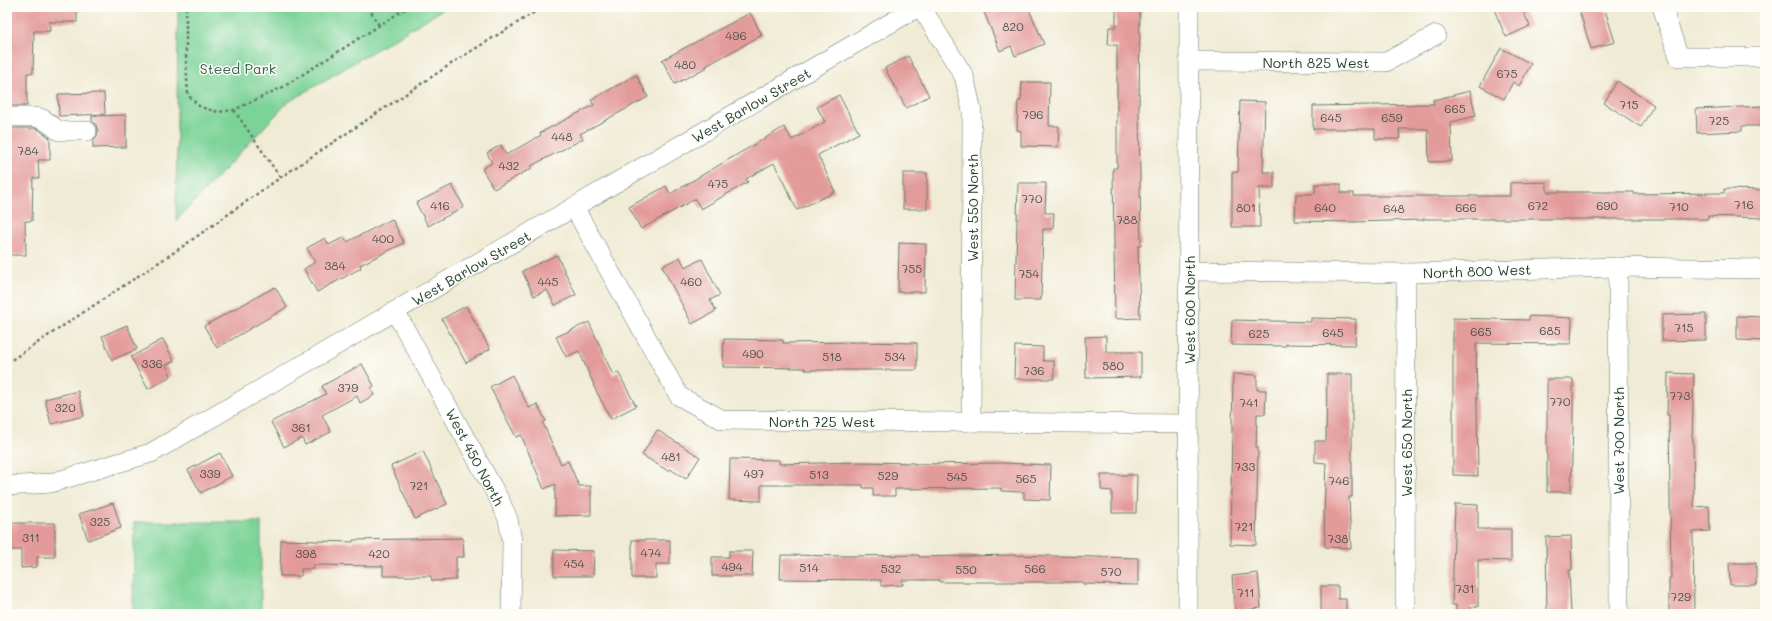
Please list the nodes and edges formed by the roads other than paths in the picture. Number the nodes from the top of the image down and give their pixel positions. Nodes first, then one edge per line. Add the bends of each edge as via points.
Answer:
1 (920, 7) edge
2 (1189, 7) edge
3 (1662, 7) edge
4 (1436, 35) dead end
5 (1765, 56) edge
6 (1189, 61) junction
7 (7, 117) edge
8 (87, 131) dead end
9 (574, 207) junction
10 (1618, 267) junction
11 (1765, 268) edge
12 (1189, 271) junction
13 (1406, 273) junction
14 (395, 311) junction
15 (971, 422) junction
16 (1188, 424) junction
17 (7, 486) edge
18 (511, 614) edge
19 (1188, 614) edge
20 (1405, 614) edge
21 (1619, 614) edge

1 - 9 street, West Barlow Street
1 - 15 street, West 550 North via 964,76 972,111
2 - 6 street, West 600 North
3 - 5 street via 1679,57
4 - 6 street, North 825 West via 1386,62
6 - 12 street, West 600 North
7 - 8 street via 35,117 43,119 60,131
9 - 14 street, West Barlow Street
9 - 15 street, North 725 West via 679,396 716,417 723,420
10 - 11 street, North 800 West
10 - 13 street, North 800 West
10 - 21 street, West 700 North
12 - 13 street, North 800 West
12 - 16 street, West 600 North
13 - 20 street, West 650 North
14 - 17 street, West Barlow Street via 151,453 52,483
14 - 18 street, West 450 North via 508,519 512,541
15 - 16 street, North 725 West
16 - 19 street, West 600 North

